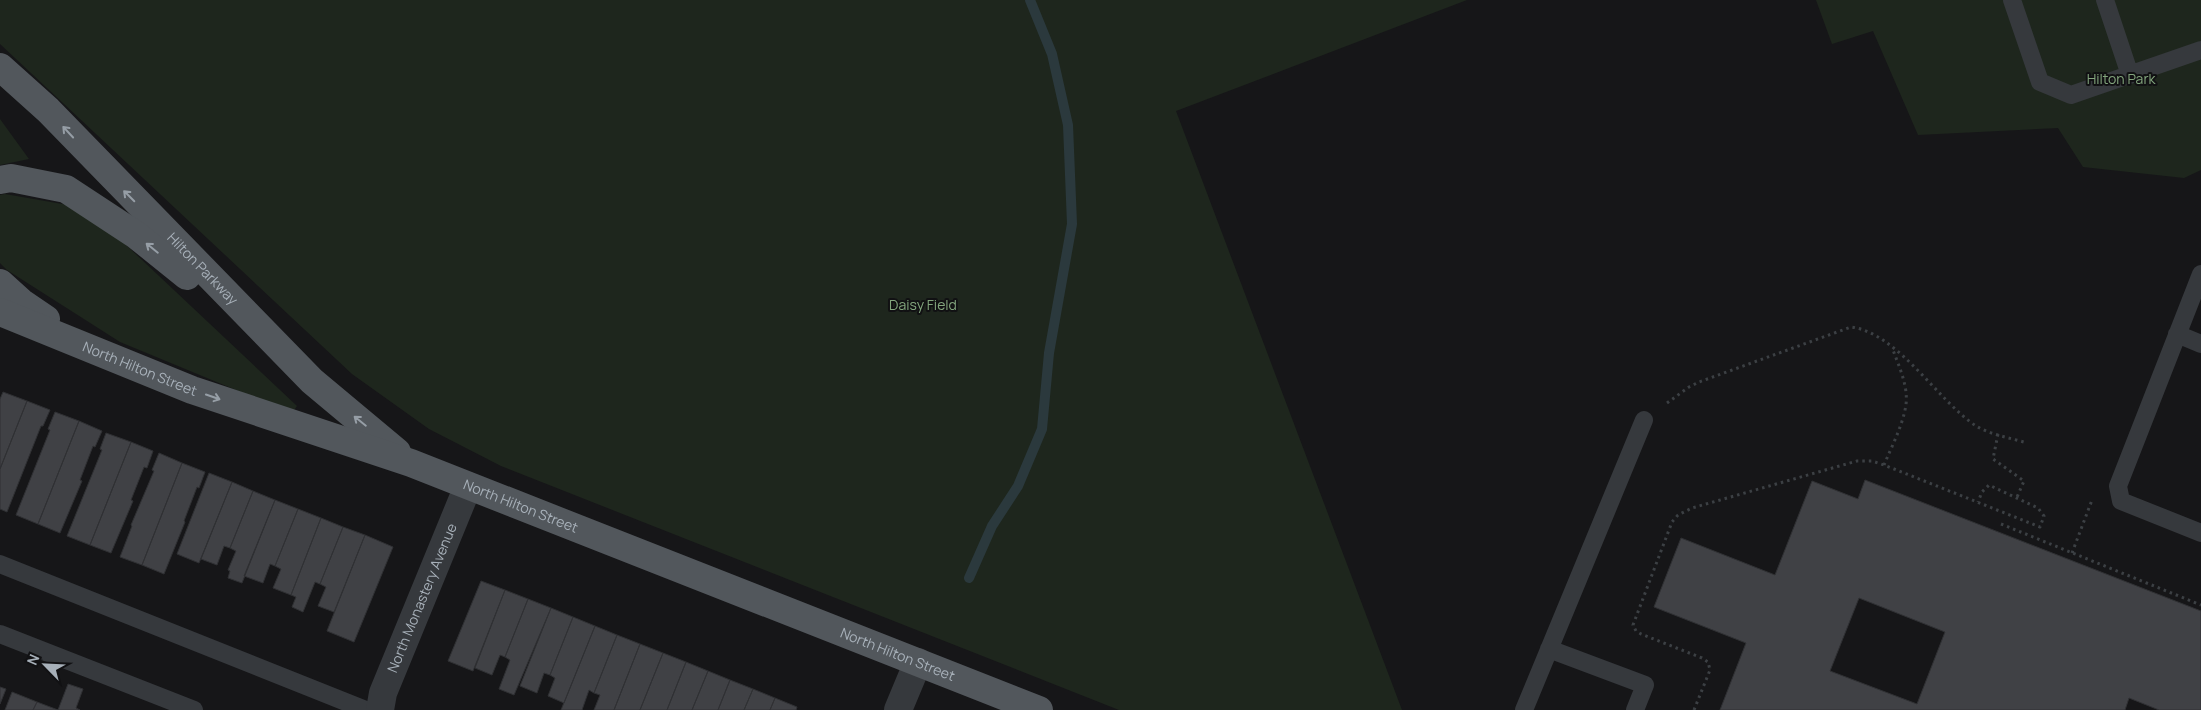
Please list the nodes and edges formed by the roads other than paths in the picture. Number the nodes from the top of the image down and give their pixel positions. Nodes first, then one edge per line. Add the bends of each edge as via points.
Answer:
1 (2012, 0) edge
2 (2105, 0) edge
3 (2201, 50) edge
4 (0, 67) edge
5 (2130, 75) junction
6 (0, 180) edge
7 (2201, 274) edge
8 (0, 283) edge
9 (0, 312) edge
10 (2177, 334) junction
11 (2201, 344) edge
12 (86, 346) junction
13 (286, 355) junction
14 (1644, 420) dead end
15 (411, 463) junction
16 (468, 486) junction
17 (2201, 533) edge
18 (0, 564) edge
19 (0, 634) edge
20 (1549, 649) junction
21 (918, 662) junction
22 (194, 710) edge
23 (366, 710) edge
24 (380, 710) edge
25 (898, 710) edge
26 (1039, 710) edge
27 (1524, 710) edge
28 (1635, 710) edge

1 - 5 lane via 2040,82 2071,95
2 - 5 lane
3 - 5 lane
13 -> 4 main road, Hilton Parkway via 48,110
13 -> 6 main road via 136,235 66,189 11,178
7 - 10 lane
8 - 12 main road via 21,302
9 - 12 main road, North Hilton Street
10 - 11 lane
10 - 17 lane via 2118,486 2121,501
12 -> 15 main road, North Hilton Street via 192,390
15 -> 13 main road, Hilton Parkway via 312,381
14 - 20 lane
15 - 16 main road, North Hilton Street
16 - 21 main road, North Hilton Street
16 - 24 street, North Monastery Avenue via 383,693
18 - 23 lane
19 - 22 lane
20 - 27 lane
20 - 28 lane via 1645,685
21 - 25 street
21 - 26 main road, North Hilton Street

